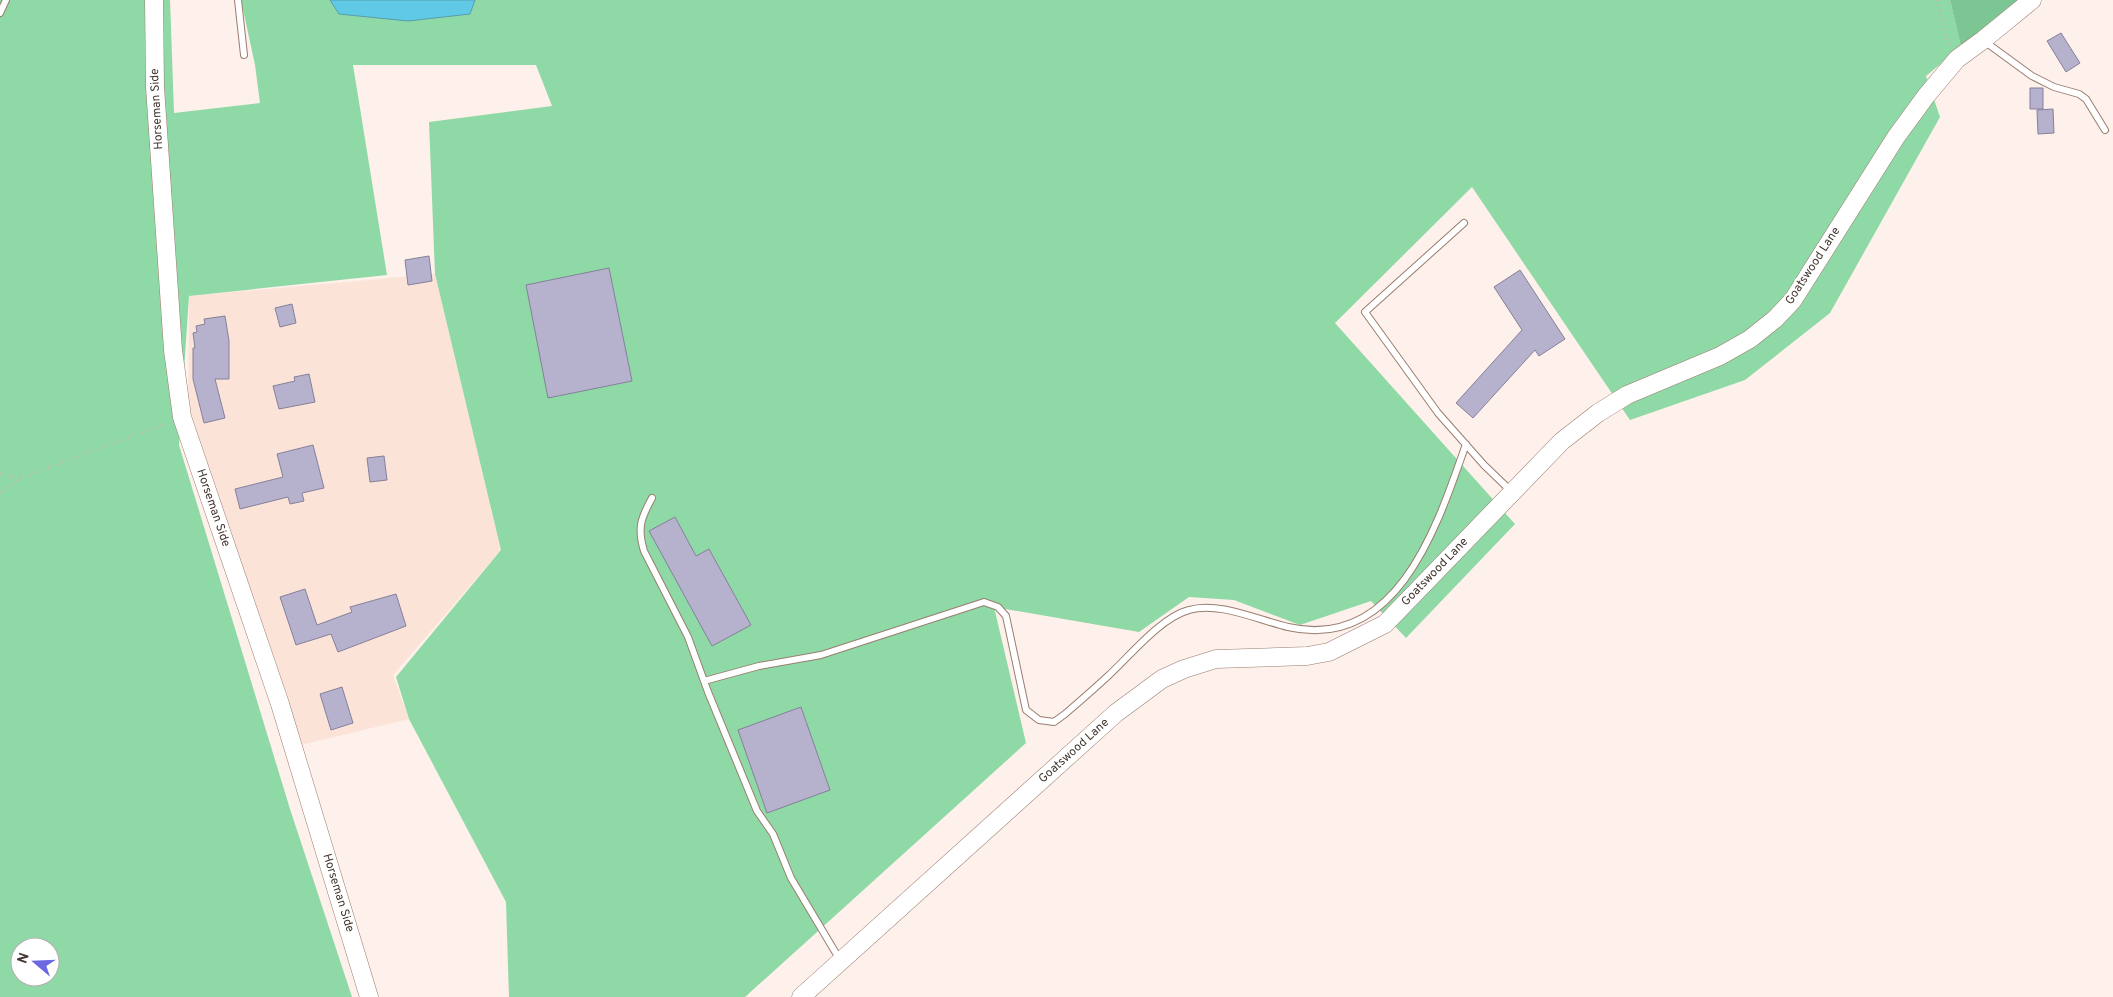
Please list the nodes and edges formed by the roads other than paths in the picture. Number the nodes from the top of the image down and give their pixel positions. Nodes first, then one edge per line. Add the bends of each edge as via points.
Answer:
1 (6, 0) edge
2 (154, 0) edge
3 (238, 0) edge
4 (2032, 0) edge
5 (0, 13) edge
6 (1986, 37) junction
7 (244, 55) dead end
8 (2105, 130) dead end
9 (1464, 223) dead end
10 (1466, 444) junction
11 (1512, 492) junction
12 (652, 498) dead end
13 (704, 681) junction
14 (840, 961) junction
15 (369, 997) edge
16 (801, 997) edge

1 - 5 lane
2 - 15 street, Horseman Side via 155,96 173,350 182,417 280,704
3 - 7 lane
4 - 6 street, Goatswood Lane
6 - 8 lane via 2032,76 2086,99
6 - 11 street, Goatswood Lane via 1957,59 1896,137 1793,300 1776,319 1720,356 1627,395 1598,413 1562,441
9 - 10 lane via 1365,312 1438,413
10 - 11 lane
10 - 13 lane via 1437,525 1422,554 1392,594 1364,616 1350,624 1316,630 1210,607 1186,610 1157,630 1054,722 1039,720 1026,710 1006,616 998,607 984,602 821,655 759,666
11 - 14 street, Goatswood Lane via 1385,624 1329,652 1307,656 1216,659 1162,678 1116,713
12 - 13 lane via 640,525 640,537 688,637
13 - 14 lane via 757,811 773,834 791,878
14 - 16 street, Goatswood Lane

